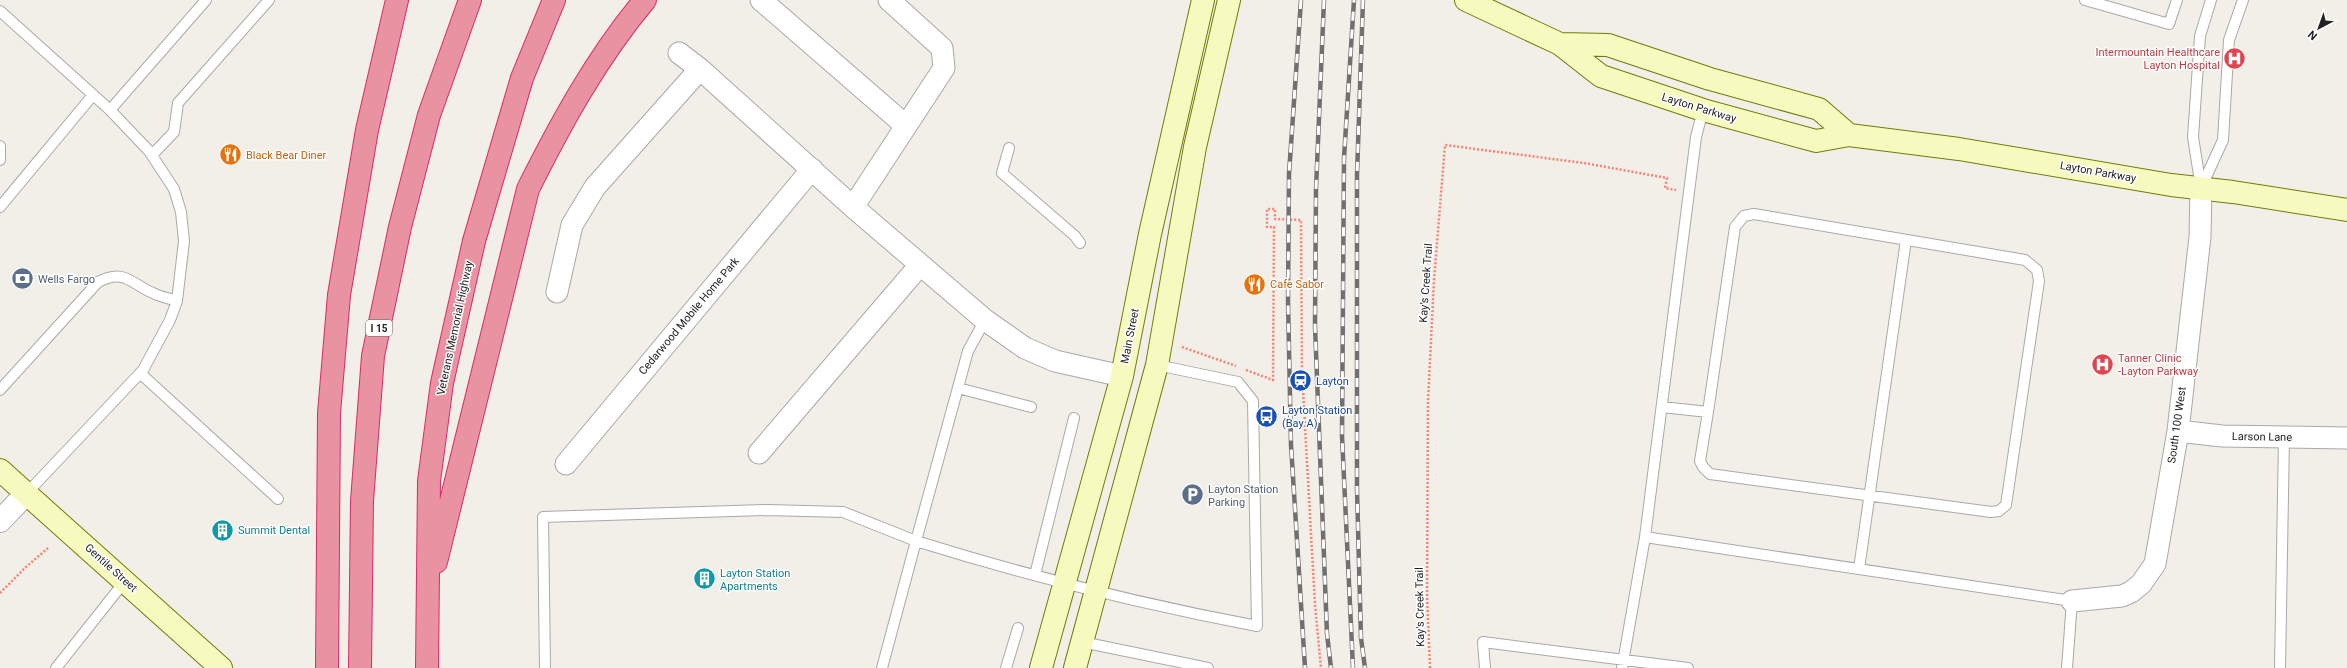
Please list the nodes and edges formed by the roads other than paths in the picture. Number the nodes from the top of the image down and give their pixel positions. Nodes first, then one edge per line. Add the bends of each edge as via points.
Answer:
1 (206, 0) edge
2 (269, 0) edge
3 (397, 0) edge
4 (470, 0) edge
5 (554, 0) edge
6 (645, 0) edge
7 (761, 0) edge
8 (889, 0) edge
9 (1203, 0) edge
10 (1229, 0) edge
11 (1466, 0) edge
12 (2085, 0) edge
13 (2177, 0) edge
14 (2211, 0) edge
15 (2243, 0) edge
16 (0, 11) edge
17 (1560, 44) junction
18 (679, 53) dead end
19 (700, 69) junction
20 (93, 95) junction
21 (110, 110) junction
22 (1703, 110) junction
23 (905, 125) junction
24 (1849, 134) junction
25 (0, 146) edge
26 (1009, 148) dead end
27 (152, 156) junction
28 (0, 160) edge
29 (812, 169) junction
30 (2201, 188) junction
31 (0, 207) edge
32 (853, 207) junction
33 (2347, 210) edge
34 (1906, 240) junction
35 (1080, 243) dead end
36 (920, 265) junction
37 (558, 292) dead end
38 (177, 301) junction
39 (985, 320) junction
40 (1157, 365) junction
41 (140, 374) junction
42 (1122, 376) junction
43 (958, 388) junction
44 (0, 390) edge
45 (1031, 407) dead end
46 (1662, 407) junction
47 (1708, 412) junction
48 (1074, 418) dead end
49 (2178, 431) junction
50 (2284, 437) junction
51 (2347, 438) edge
52 (759, 453) dead end
53 (566, 464) dead end
54 (0, 470) edge
55 (27, 493) junction
56 (1870, 496) junction
57 (278, 499) dead end
58 (0, 521) edge
59 (1645, 537) junction
60 (916, 541) junction
61 (1859, 569) junction
62 (1035, 575) junction
63 (125, 581) junction
64 (1063, 583) junction
65 (1096, 592) junction
66 (428, 598) junction
67 (2072, 601) junction
68 (1018, 628) dead end
69 (1082, 642) junction
70 (1623, 664) edge
71 (56, 668) edge
72 (221, 668) edge
73 (327, 668) edge
74 (360, 668) edge
75 (427, 668) edge
76 (545, 668) edge
77 (882, 668) edge
78 (1006, 668) edge
79 (1041, 668) edge
80 (1075, 668) edge
81 (1208, 668) edge
82 (1485, 668) edge
83 (1688, 668) edge
84 (2067, 668) edge
85 (2280, 668) edge

1 - 21 lane
2 - 27 lane via 178,103 174,132
3 - 73 highway via 367,130 339,295 329,413
4 - 74 highway, I 15 via 430,114 400,227 373,356 362,501
5 - 66 highway, Veterans Memorial Highway via 522,78 474,241 442,383 429,481
6 - 66 highway via 583,86 555,134 528,189
7 - 23 street
8 - 23 street via 942,48 944,56 944,68
9 - 42 main road, Main Street via 1150,234
10 - 40 main road via 1195,147
11 - 17 main road, Layton Parkway
12 - 13 lane via 2169,24
14 - 30 lane via 2200,36 2193,136
15 - 30 lane via 2229,40 2223,140
16 - 20 lane
17 - 22 main road, Layton Parkway via 1601,76
17 - 24 main road, Layton Parkway via 1608,45 1710,79 1818,109
18 - 19 street
19 - 29 street
19 - 37 street via 595,187 572,225
20 - 21 lane
20 - 31 lane
21 - 27 lane
22 - 24 main road, Layton Parkway via 1816,141
22 - 46 lane via 1696,137
23 - 32 street
24 - 30 main road, Layton Parkway
25 - 28 lane
26 - 35 lane via 1002,173 1076,236
27 - 38 lane via 174,189 181,212 184,241
29 - 32 street
29 - 53 street, Cedarwood Mobile Home Park
30 - 33 main road, Layton Parkway
30 - 49 street, South 100 West via 2200,236
32 - 36 street
34 - 47 lane via 1754,214 1744,216 1735,227
34 - 56 lane
34 - 56 lane via 2026,260 2037,270 2039,281 2006,505 2000,511 1991,512
36 - 39 street
36 - 52 street
38 - 41 lane via 170,320
38 - 44 lane via 152,293 130,278 117,276 102,280
39 - 42 street via 1025,348 1055,361
39 - 43 lane via 968,351
40 - 65 main road
40 - 65 lane via 1238,382 1253,401 1257,626
41 - 55 lane
41 - 57 lane
42 - 64 main road, Main Street
43 - 45 lane
43 - 60 lane
46 - 47 lane
46 - 59 lane
47 - 56 lane via 1700,461 1710,474
48 - 62 lane
49 - 50 street, Larson Lane via 2222,436
49 - 67 street, South 100 West via 2155,564 2141,584 2131,592 2122,596
50 - 51 street, Larson Lane
50 - 85 lane
54 - 55 main road, Gentile Street
55 - 58 street
55 - 63 main road, Gentile Street
56 - 61 lane
59 - 61 lane
59 - 70 lane
60 - 62 lane via 1008,570
60 - 76 lane via 843,512 767,510 544,517
60 - 77 lane
61 - 67 lane
62 - 64 lane
63 - 71 lane
63 - 72 main road, Gentile Street
64 - 65 lane
64 - 79 main road, Main Street
65 - 69 main road
66 - 75 highway, Veterans Memorial Highway
67 - 84 lane
68 - 78 lane
69 - 80 main road
69 - 81 lane
70 - 82 lane via 1483,642
70 - 83 lane

